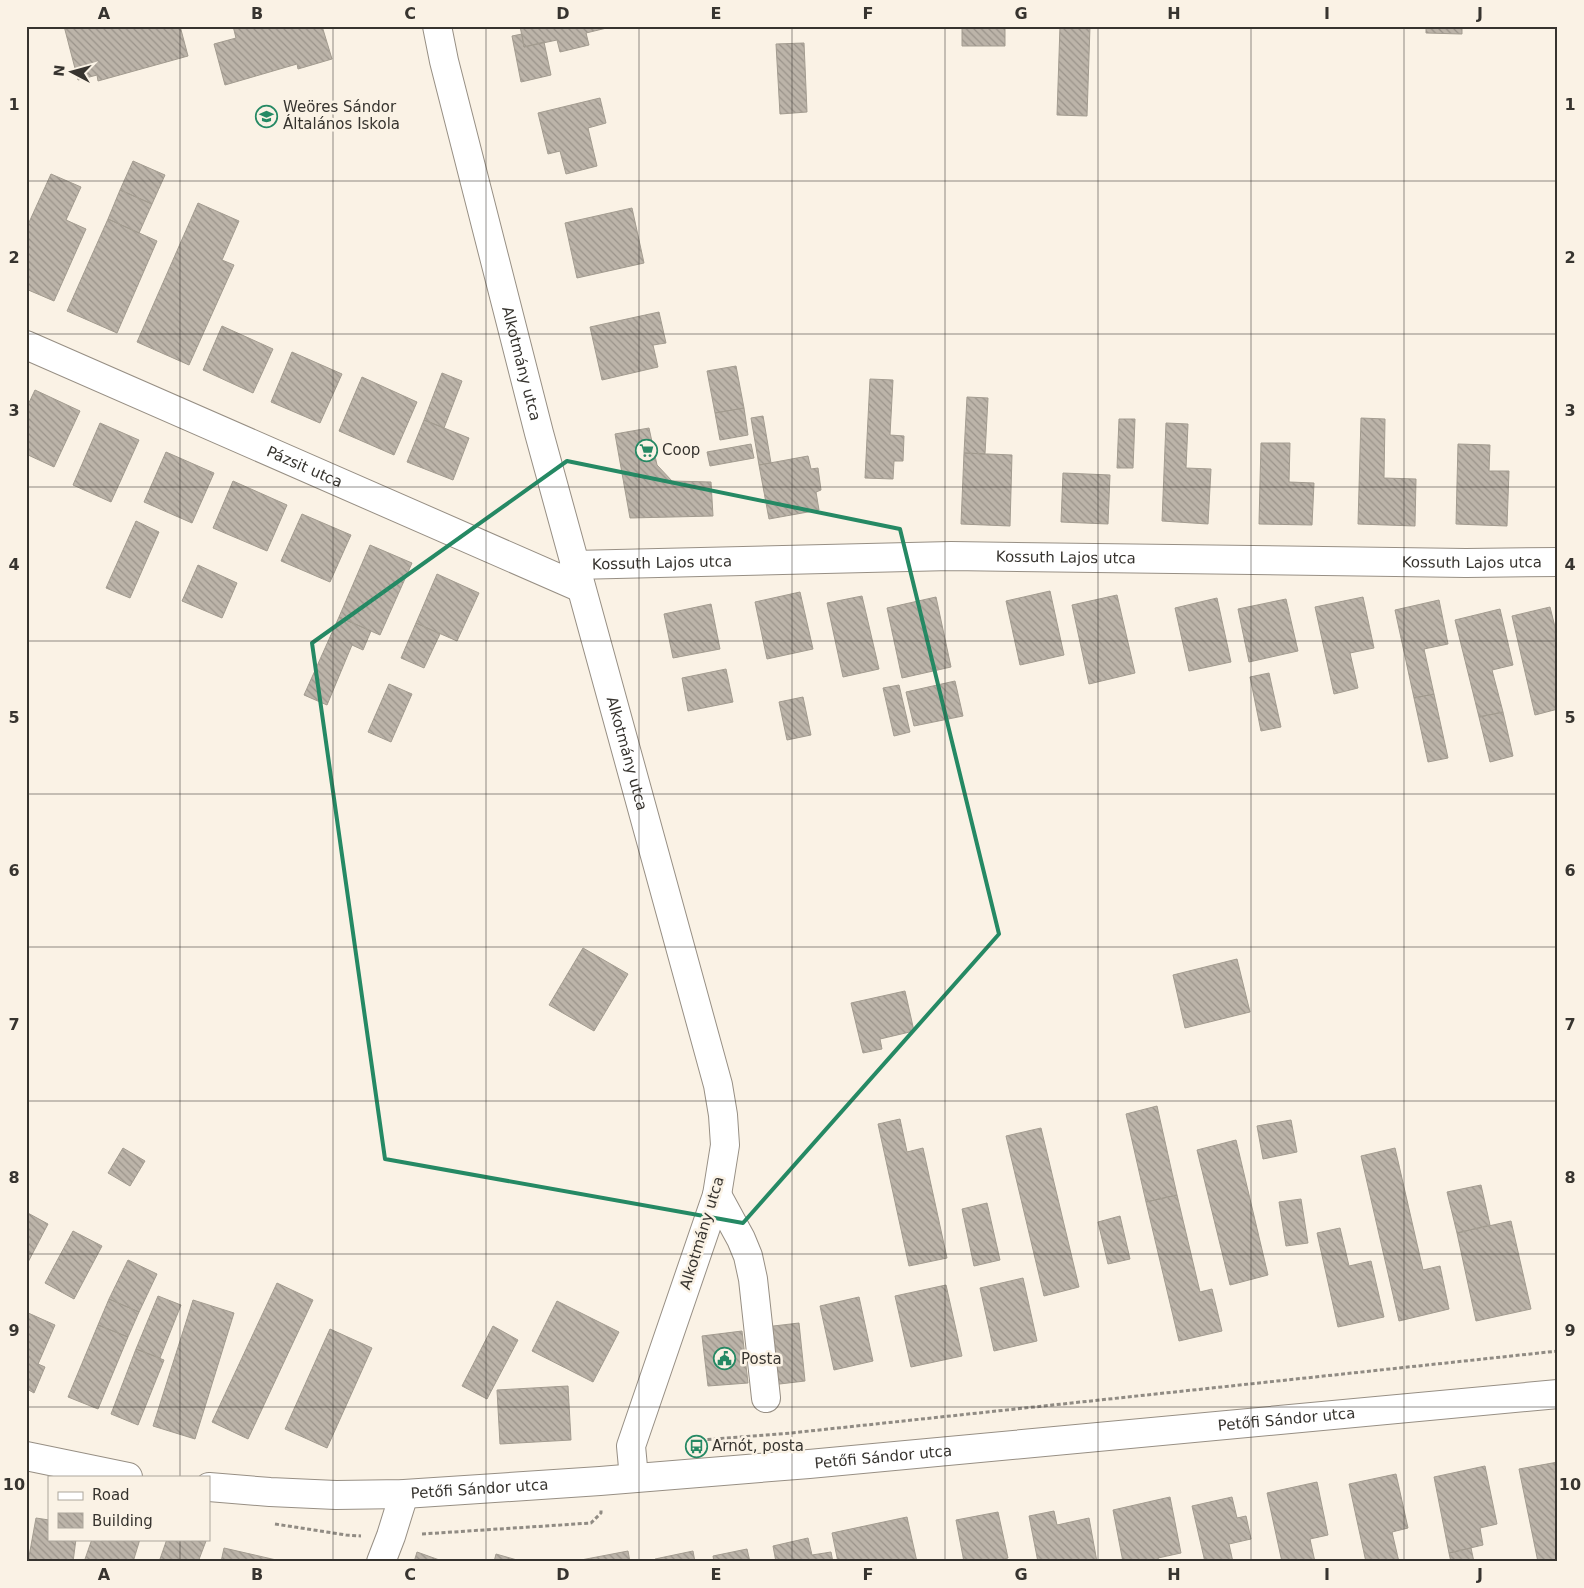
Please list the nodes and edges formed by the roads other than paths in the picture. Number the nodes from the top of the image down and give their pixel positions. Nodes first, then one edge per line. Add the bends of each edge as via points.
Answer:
1 (437, 26) edge
2 (26, 345) edge
3 (1558, 562) edge
4 (578, 577) junction
5 (717, 1195) junction
6 (1558, 1394) edge
7 (766, 1398) dead end
8 (26, 1456) edge
9 (123, 1476) edge
10 (634, 1478) junction
11 (210, 1487) edge
12 (404, 1494) junction
13 (381, 1562) edge

1 - 4 street, Alkotmány utca
2 - 4 street, Pázsit utca
3 - 4 street, Kossuth Lajos utca via 952,556
4 - 5 street, Alkotmány utca via 718,1085 725,1145
5 - 7 street via 741,1239 754,1279
5 - 10 street, Alkotmány utca via 631,1446
6 - 10 street, Petőfi Sándor utca
8 - 9 street
10 - 12 street, Petőfi Sándor utca
11 - 12 street, Petőfi Sándor utca via 336,1495
12 - 13 street

